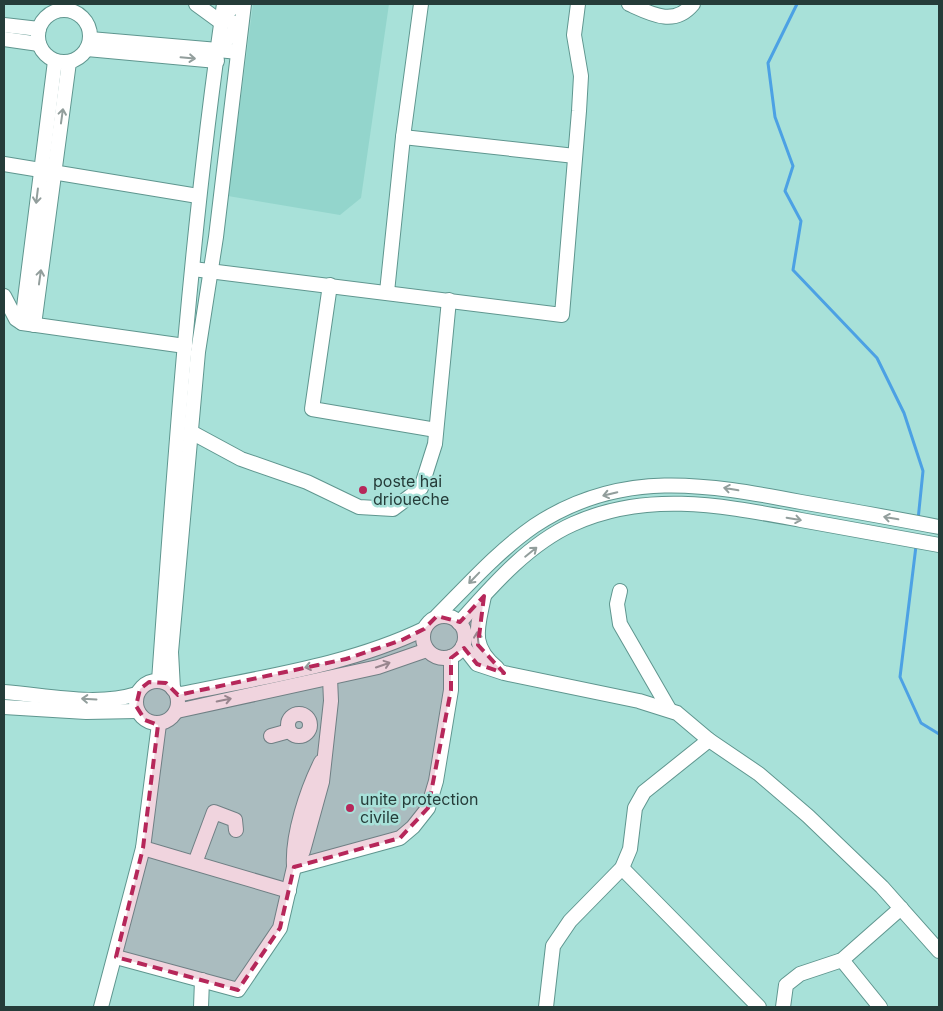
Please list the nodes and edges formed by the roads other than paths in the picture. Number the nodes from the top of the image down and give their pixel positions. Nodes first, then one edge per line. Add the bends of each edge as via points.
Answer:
1 (196, 4) edge
2 (224, 4) edge
3 (236, 4) edge
4 (244, 4) edge
5 (421, 4) edge
6 (578, 4) edge
7 (629, 4) edge
8 (693, 4) edge
9 (68, 7) edge
10 (222, 20) junction
11 (4, 25) edge
12 (39, 29) junction
13 (4, 39) edge
14 (39, 44) junction
15 (88, 44) junction
16 (238, 52) junction
17 (218, 56) junction
18 (62, 61) junction
19 (403, 138) junction
20 (575, 156) junction
21 (4, 164) edge
22 (40, 170) junction
23 (54, 172) junction
24 (198, 196) junction
25 (193, 269) junction
26 (209, 271) junction
27 (330, 285) junction
28 (387, 292) junction
29 (4, 296) edge
30 (449, 300) junction
31 (28, 324) junction
32 (185, 346) junction
33 (436, 430) junction
34 (191, 432) junction
35 (939, 527) edge
36 (939, 545) edge
37 (620, 592) dead end
38 (484, 596) junction
39 (437, 616) junction
40 (459, 623) junction
41 (424, 629) junction
42 (463, 646) junction
43 (427, 650) junction
44 (451, 657) junction
45 (504, 673) junction
46 (330, 678) junction
47 (158, 681) junction
48 (4, 692) edge
49 (175, 692) junction
50 (137, 694) junction
51 (4, 707) edge
52 (669, 709) junction
53 (177, 710) junction
54 (137, 711) junction
55 (330, 715) junction
56 (158, 724) junction
57 (271, 736) dead end
58 (705, 736) junction
59 (236, 830) dead end
60 (143, 848) junction
61 (195, 863) junction
62 (294, 867) junction
63 (622, 868) junction
64 (289, 891) junction
65 (901, 908) junction
66 (939, 951) edge
67 (116, 956) junction
68 (842, 960) junction
69 (202, 980) junction
70 (101, 1007) edge
71 (201, 1007) edge
72 (546, 1007) edge
73 (759, 1007) edge
74 (783, 1007) edge
75 (880, 1007) edge

1 - 10 street
2 - 10 street
3 - 10 street
4 - 16 street
5 - 19 street
6 - 20 street via 574,35 581,76
7 - 8 street via 657,17 671,17
9 - 12 street via 46,16
9 - 15 street via 85,20 89,28
10 - 17 street
11 - 12 street
12 - 14 street
13 - 14 street
14 - 18 street via 43,52
15 - 17 street
15 - 18 street via 81,56
16 - 17 street
16 - 26 street
17 - 24 street
18 - 22 street
23 -> 18 street
19 - 20 street
19 - 28 street
20 - 30 street via 562,315
21 - 22 street
22 - 23 street
22 -> 31 street
23 - 24 street
31 -> 23 street
24 - 25 street
25 - 26 street
25 - 32 street
26 - 27 street
26 - 34 street
27 - 28 street
27 - 33 street via 312,409
28 - 30 street
29 - 31 street via 16,319
30 - 33 street
31 - 32 street
32 - 47 street
33 - 34 street via 435,444 421,488 393,509 359,507 308,482 241,459
34 - 49 street via 171,652
35 -> 39 street via 724,488 658,484 593,498 535,526 495,559
38 -> 36 street via 537,547 573,524 599,514 659,502 722,506
37 - 52 street via 617,604 620,624
38 - 40 street
45 -> 38 street via 489,661 478,644
39 - 40 street via 451,617
39 - 41 street
40 - 42 street via 465,632
41 - 43 street via 422,638
41 -> 49 street via 346,659
42 - 44 street
42 - 45 street via 477,664
43 - 44 street via 440,658
46 -> 43 street via 378,667
44 - 62 street via 451,690 436,781 428,808 400,838
45 - 52 street
53 -> 46 street
46 - 55 street
47 - 49 street
47 - 50 street via 144,685
50 -> 48 street via 123,699 95,700
49 - 53 street
50 - 54 street
51 - 54 street via 86,712
52 - 58 street
53 - 56 street via 172,718
54 - 56 street via 145,720
55 - 57 street via 308,719 309,729 305,734 295,736 289,731
55 - 62 street via 322,782 306,842
56 - 60 street
58 - 63 street via 644,792 635,808 630,849
58 - 65 street via 759,774 808,816
59 - 61 street via 235,820 214,812
60 - 61 street
60 - 67 street
61 - 64 street
62 - 64 street
63 - 72 street via 570,921 552,946
63 - 73 street
64 - 69 street via 280,928 238,990
65 - 66 street
65 - 68 street
67 - 69 street
67 - 70 street
68 - 74 street via 800,974 786,985
68 - 75 street
69 - 71 street

